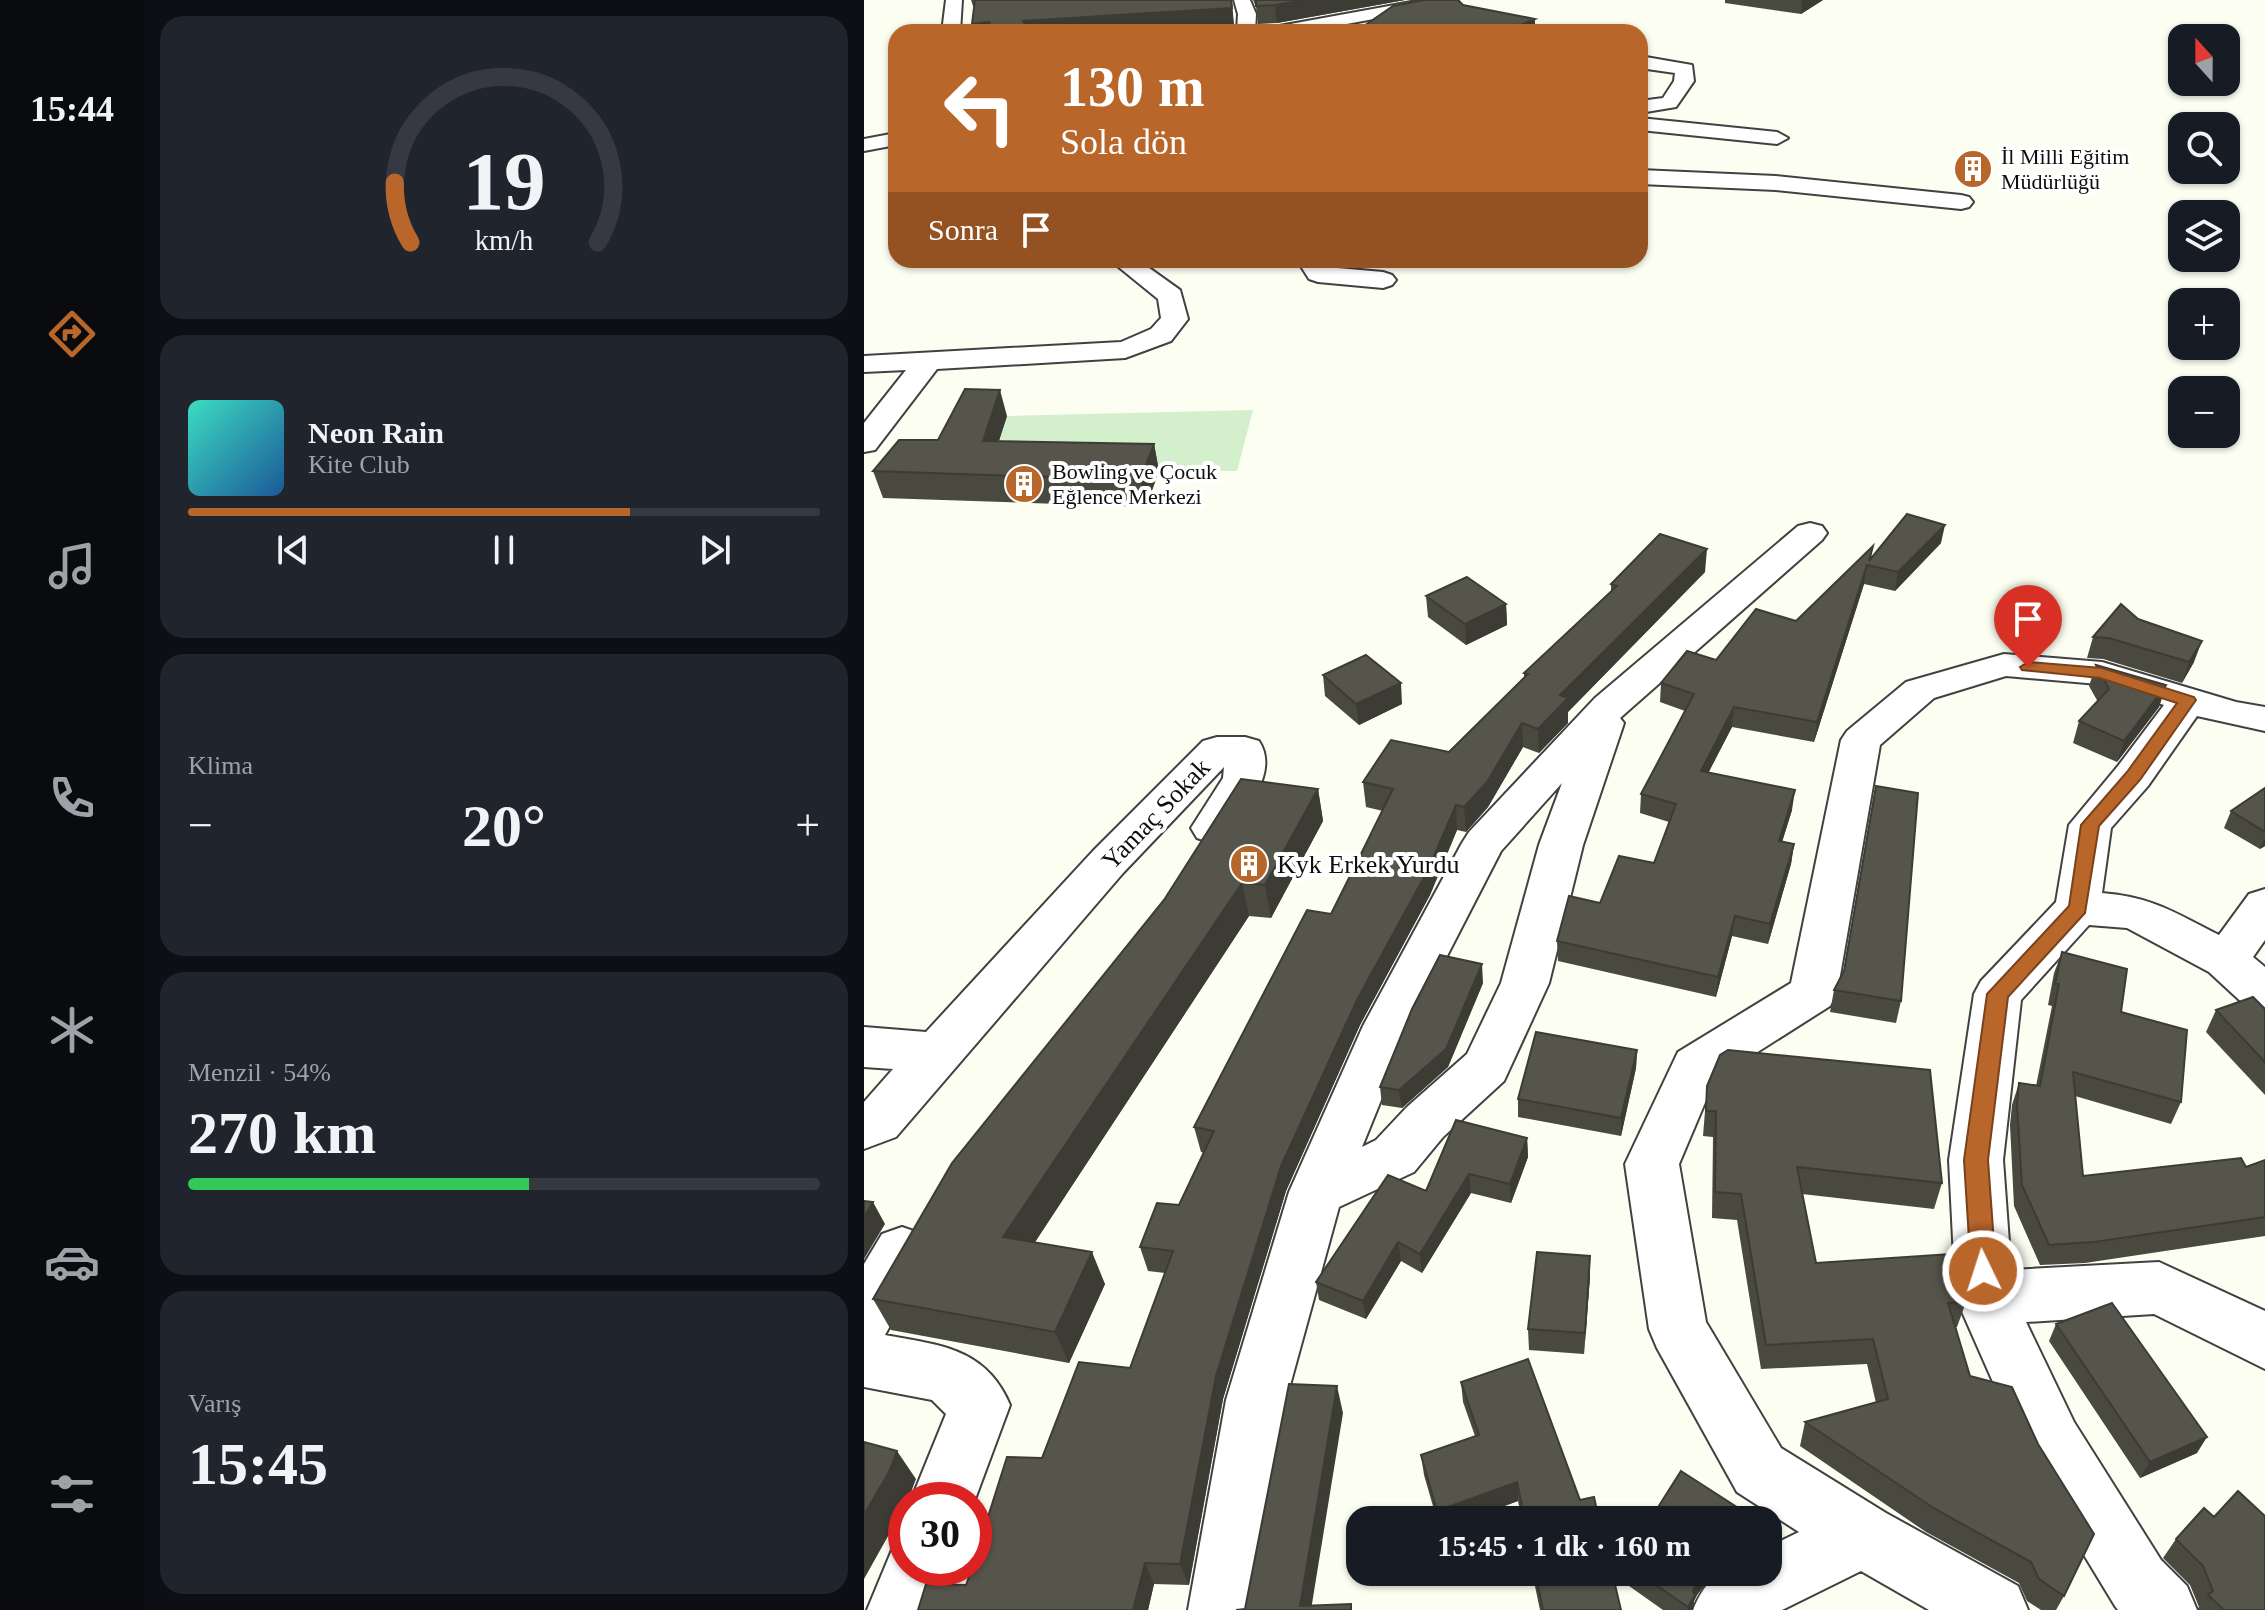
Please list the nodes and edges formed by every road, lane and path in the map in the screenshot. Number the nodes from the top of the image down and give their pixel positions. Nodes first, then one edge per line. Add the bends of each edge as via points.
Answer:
1 (954, 0) edge
2 (1242, 0) edge
3 (1450, 0) edge
4 (1360, 18) junction
5 (952, 24) edge
6 (1246, 24) edge
7 (1323, 24) edge
8 (1352, 24) edge
9 (1396, 24) edge
10 (1648, 63) edge
11 (1648, 107) edge
12 (1648, 111) edge
13 (1648, 125) edge
14 (1704, 129) junction
15 (1777, 138) dead end
16 (1648, 177) edge
17 (1961, 202) dead end
18 (1133, 268) edge
19 (1314, 268) edge
20 (1383, 280) dead end
21 (928, 361) junction
22 (864, 364) edge
23 (864, 443) edge
24 (1810, 533) dead end
25 (2188, 700) junction
26 (1609, 707) junction
27 (2265, 719) edge
28 (1187, 868) edge
29 (2265, 905) edge
30 (2078, 908) junction
31 (2226, 960) junction
32 (2265, 995) edge
33 (864, 1047) edge
34 (937, 1053) junction
35 (864, 1127) edge
36 (1316, 1192) junction
37 (924, 1215) edge
38 (1985, 1298) junction
39 (864, 1317) edge
40 (2265, 1341) edge
41 (864, 1359) edge
42 (950, 1482) edge
43 (1863, 1536) junction
44 (910, 1586) edge
45 (901, 1610) edge
46 (1222, 1610) edge
47 (1727, 1610) edge
48 (1994, 1610) edge
49 (2163, 1610) edge

1 - 5 street
2 - 6 street
3 - 4 street
4 - 7 street
4 - 8 street
4 - 9 street
10 - 11 street via 1685,69 1684,81 1669,103
12 - 14 street
13 - 14 street
14 - 15 street
16 - 17 street via 1791,184
18 - 21 street via 1171,296 1175,319 1161,335 1125,350
19 - 20 street via 1318,274
21 - 22 street
21 - 23 street
24 - 26 street
25 - 27 street
25 - 30 street via 2090,825
25 - 43 street via 2102,673 2004,665 1920,690 1861,740 1813,993 1696,1066 1652,1164 1678,1329 1759,1470
26 - 36 street via 1484,843 1387,1026
26 - 36 street via 1561,845 1525,983 1486,1067 1395,1156
28 - 34 street, Yamaç Sokak via 1244,778 1245,750 1217,750 1108,862
29 - 31 street
30 - 31 street via 2135,912
30 - 38 street via 1998,994 1976,1160
31 - 32 street
33 - 34 street
34 - 35 street via 878,1122
36 - 46 street via 1256,1400
37 - 39 street
38 - 40 street via 2159,1288
38 - 49 street via 2052,1444 2138,1583
41 - 42 street via 948,1375 980,1405
43 - 47 street via 1757,1587
43 - 48 street
44 - 45 street

